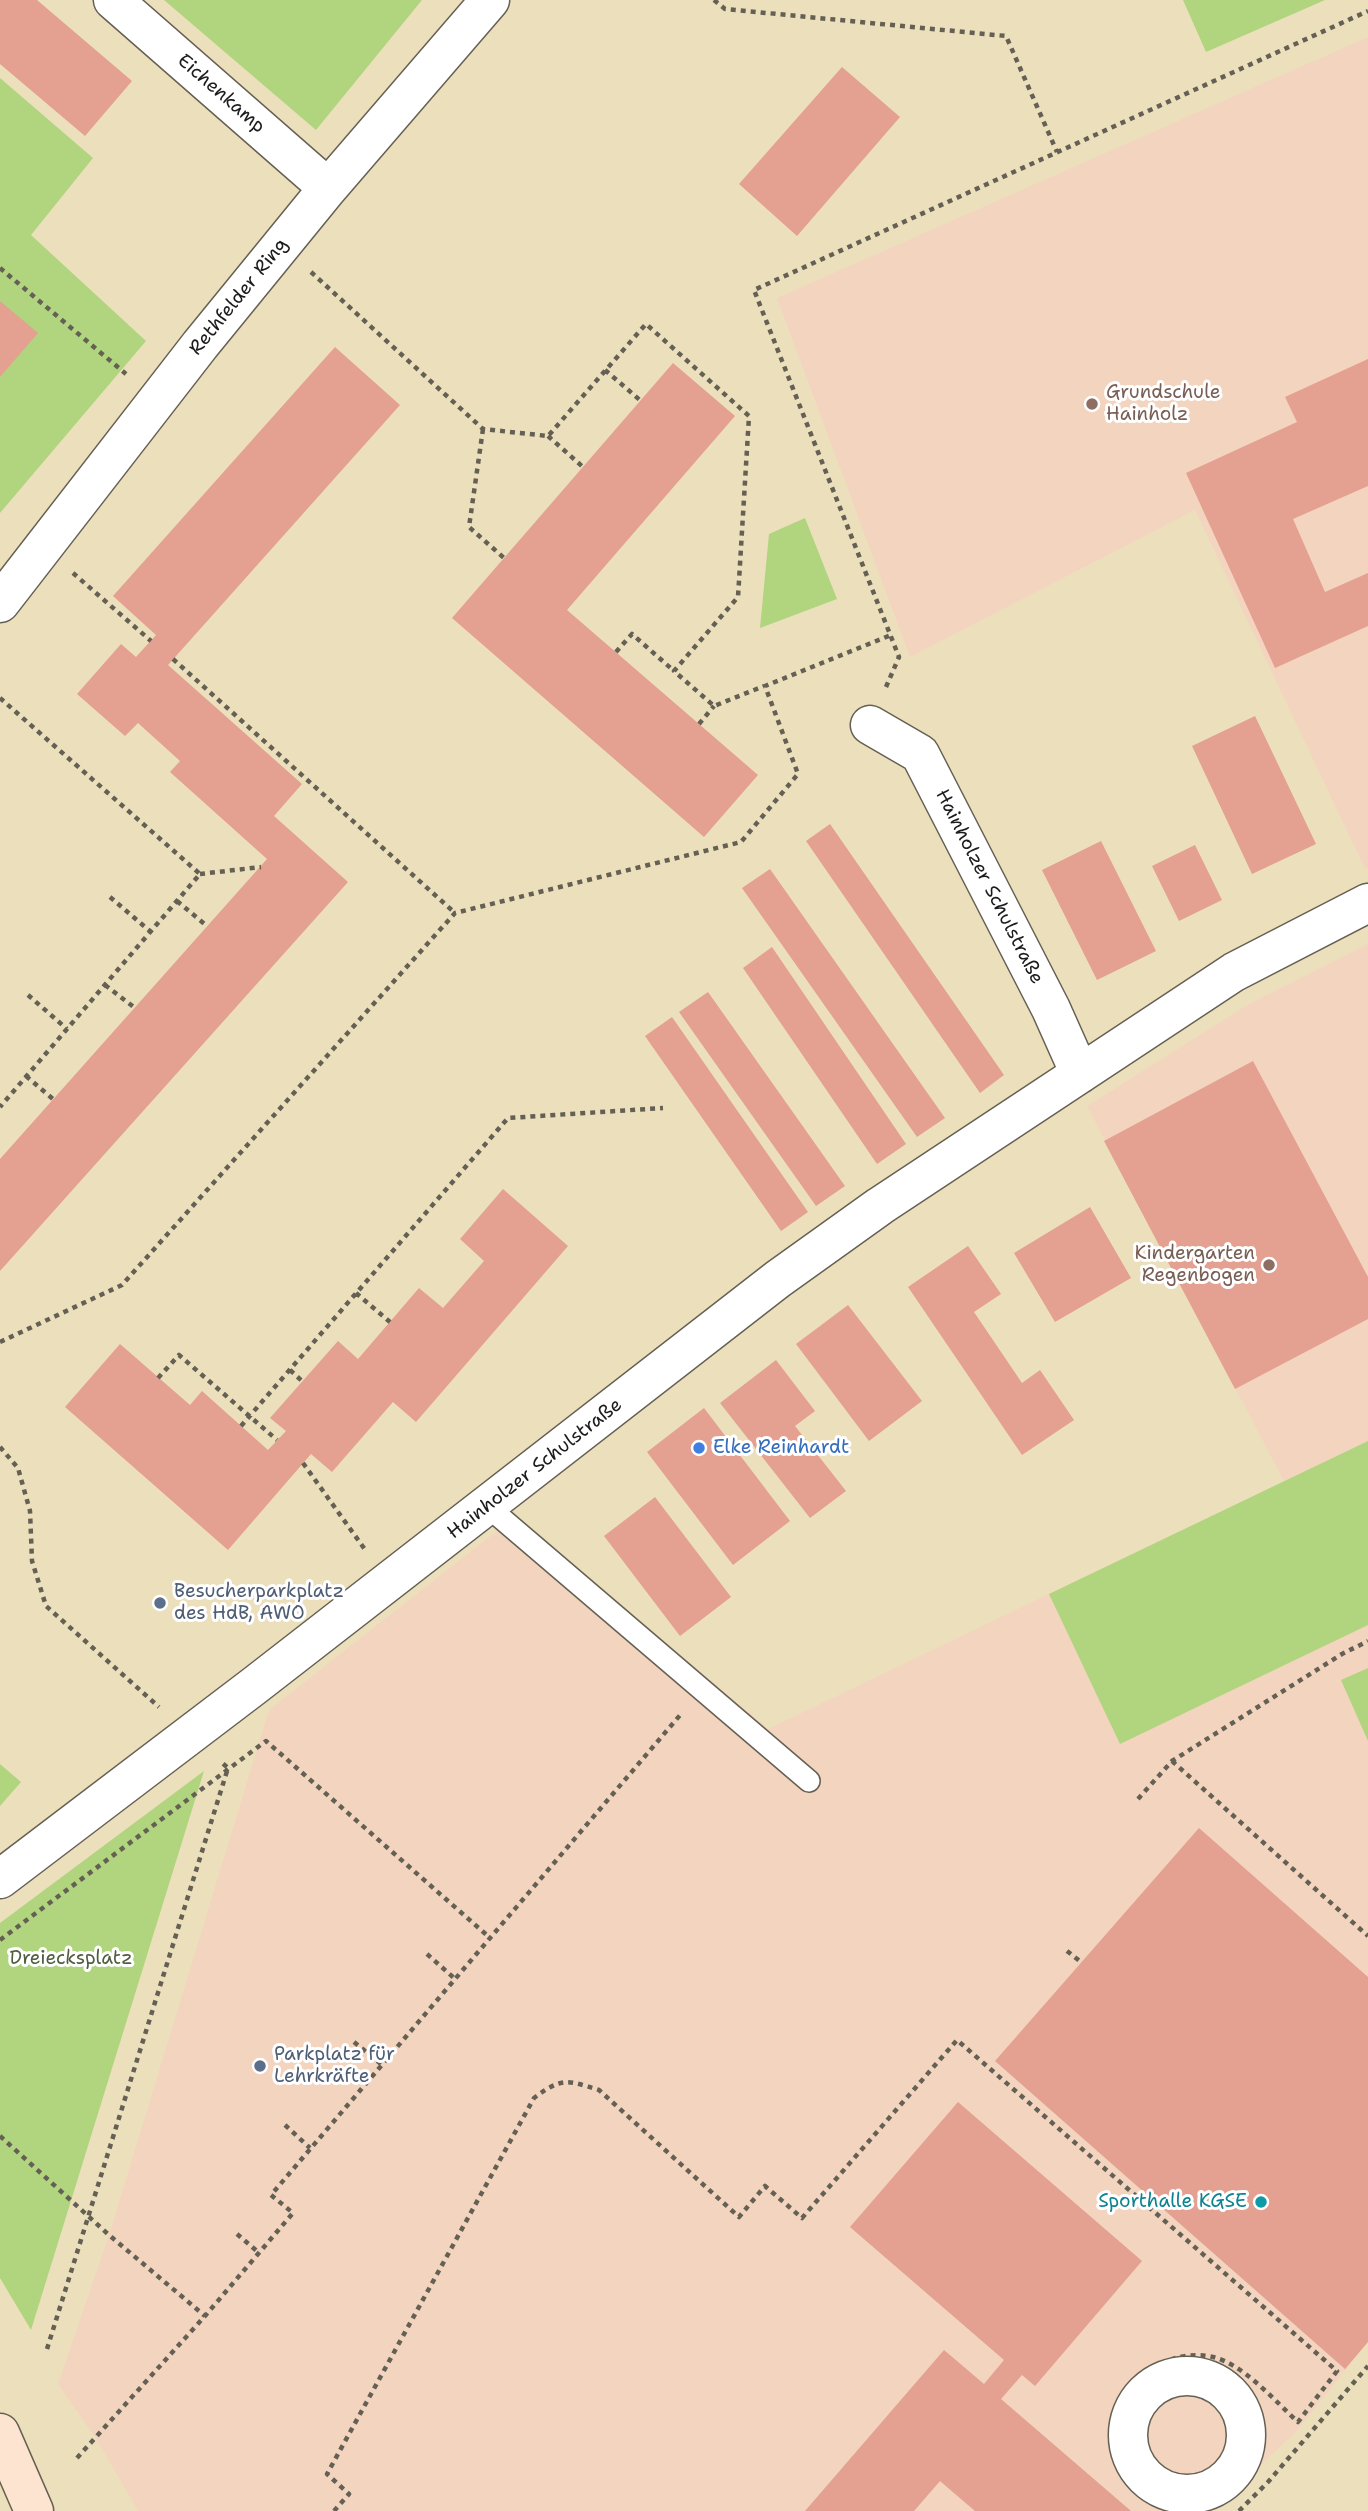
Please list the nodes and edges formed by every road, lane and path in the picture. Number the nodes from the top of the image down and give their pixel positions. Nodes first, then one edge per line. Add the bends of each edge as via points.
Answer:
1 (113, 0) edge
2 (490, 0) edge
3 (714, 0) edge
4 (1368, 11) edge
5 (1057, 152) junction
6 (328, 188) junction
7 (282, 246) junction
8 (0, 268) edge
9 (606, 370) junction
10 (156, 400) junction
11 (641, 401) dead end
12 (483, 429) junction
13 (548, 436) junction
14 (583, 467) dead end
15 (43, 547) junction
16 (504, 558) dead end
17 (0, 603) edge
18 (891, 635) junction
19 (151, 641) dead end
20 (616, 652) dead end
21 (173, 659) dead end
22 (674, 671) junction
23 (765, 686) junction
24 (0, 698) edge
25 (714, 706) junction
26 (699, 724) dead end
27 (870, 726) joint
28 (261, 867) dead end
29 (200, 874) junction
30 (110, 897) dead end
31 (177, 901) junction
32 (1368, 903) edge
33 (455, 913) junction
34 (207, 926) dead end
35 (150, 932) junction
36 (105, 985) junction
37 (28, 995) dead end
38 (135, 1007) dead end
39 (67, 1028) junction
40 (1080, 1074) junction
41 (26, 1076) junction
42 (53, 1099) dead end
43 (0, 1107) edge
44 (663, 1108) dead end
45 (356, 1293) junction
46 (390, 1322) dead end
47 (0, 1342) edge
48 (289, 1370) junction
49 (158, 1378) dead end
50 (302, 1381) dead end
51 (250, 1416) junction
52 (241, 1426) dead end
53 (277, 1440) dead end
54 (0, 1447) edge
55 (303, 1464) dead end
56 (487, 1506) junction
57 (388, 1582) junction
58 (1368, 1641) edge
59 (701, 1689) junction
60 (190, 1735) junction
61 (1172, 1761) junction
62 (228, 1768) junction
63 (809, 1781) dead end
64 (1138, 1799) dead end
65 (0, 1879) edge
66 (1368, 1936) edge
67 (489, 1937) junction
68 (0, 1940) edge
69 (1067, 1951) dead end
70 (427, 1954) dead end
71 (1081, 1962) dead end
72 (454, 1978) junction
73 (354, 2042) dead end
74 (381, 2064) junction
75 (285, 2125) dead end
76 (0, 2136) edge
77 (310, 2148) junction
78 (87, 2214) junction
79 (237, 2234) dead end
80 (258, 2252) junction
81 (205, 2316) junction
82 (47, 2349) dead end
83 (1368, 2367) edge
84 (0, 2433) edge
85 (77, 2458) dead end
86 (1190, 2505) edge
87 (34, 2511) edge
88 (334, 2511) edge
89 (1239, 2511) edge

1 - 6 street, Eichenkamp
2 - 6 street, Rethfelder Ring
3 - 5 path via 725,9 1006,36
4 - 5 path
5 - 18 path via 754,289
6 - 7 street, Rethfelder Ring
7 - 10 street, Rethfelder Ring
7 - 12 path
8 - 10 path
9 - 11 path
9 - 13 path
9 - 22 path via 646,324 749,416 738,597
10 - 15 street, Rethfelder Ring
12 - 13 path
12 - 16 path via 469,527
13 - 14 path
15 - 17 street, Rethfelder Ring
15 - 19 path
18 - 23 path
18 - 27 path via 899,657
20 - 22 path via 632,634
21 - 33 path
22 - 25 path
23 - 25 path
23 - 33 path via 798,774 741,842
24 - 29 path
25 - 26 path
27 - 40 street, Hainholzer Schulstraße via 920,754
28 - 29 path
29 - 31 path
30 - 35 path
31 - 34 path
31 - 35 path
32 - 40 street, Hainholzer Schulstraße via 1234,972
33 - 47 path via 121,1284
35 - 36 path
36 - 38 path
36 - 39 path
37 - 39 path
39 - 41 path
40 - 56 street, Hainholzer Schulstraße via 778,1279
41 - 42 path
41 - 43 path
44 - 45 path via 508,1118
45 - 46 path
45 - 48 path
48 - 50 path
48 - 51 path
49 - 51 path via 179,1355
51 - 52 path
51 - 53 path
54 - 60 path via 18,1468 30,1511 32,1561 46,1606
55 - 57 path
56 - 57 street, Hainholzer Schulstraße
56 - 59 lane
57 - 60 street, Hainholzer Schulstraße
58 - 61 path
59 - 63 lane
59 - 67 path
60 - 62 path
60 - 65 street, Hainholzer Schulstraße
61 - 64 path
61 - 66 path
62 - 67 path via 266,1741
62 - 68 path
62 - 78 path
67 - 72 path
69 - 71 path
70 - 72 path
72 - 74 path
73 - 74 path
74 - 77 path
75 - 77 path
76 - 78 path
77 - 80 path via 271,2195 293,2213
78 - 81 path
78 - 82 path
79 - 80 path
80 - 81 path
81 - 85 path
83 - 89 path
84 - 87 street
86 - 88 path via 1139,2484 1123,2460 1117,2432 1123,2403 1138,2379 1162,2362 1188,2355 1214,2357 1239,2369 1298,2421 1337,2371 957,2040 802,2218 765,2186 739,2217 599,2090 572,2082 553,2084 534,2098 327,2474 349,2494

